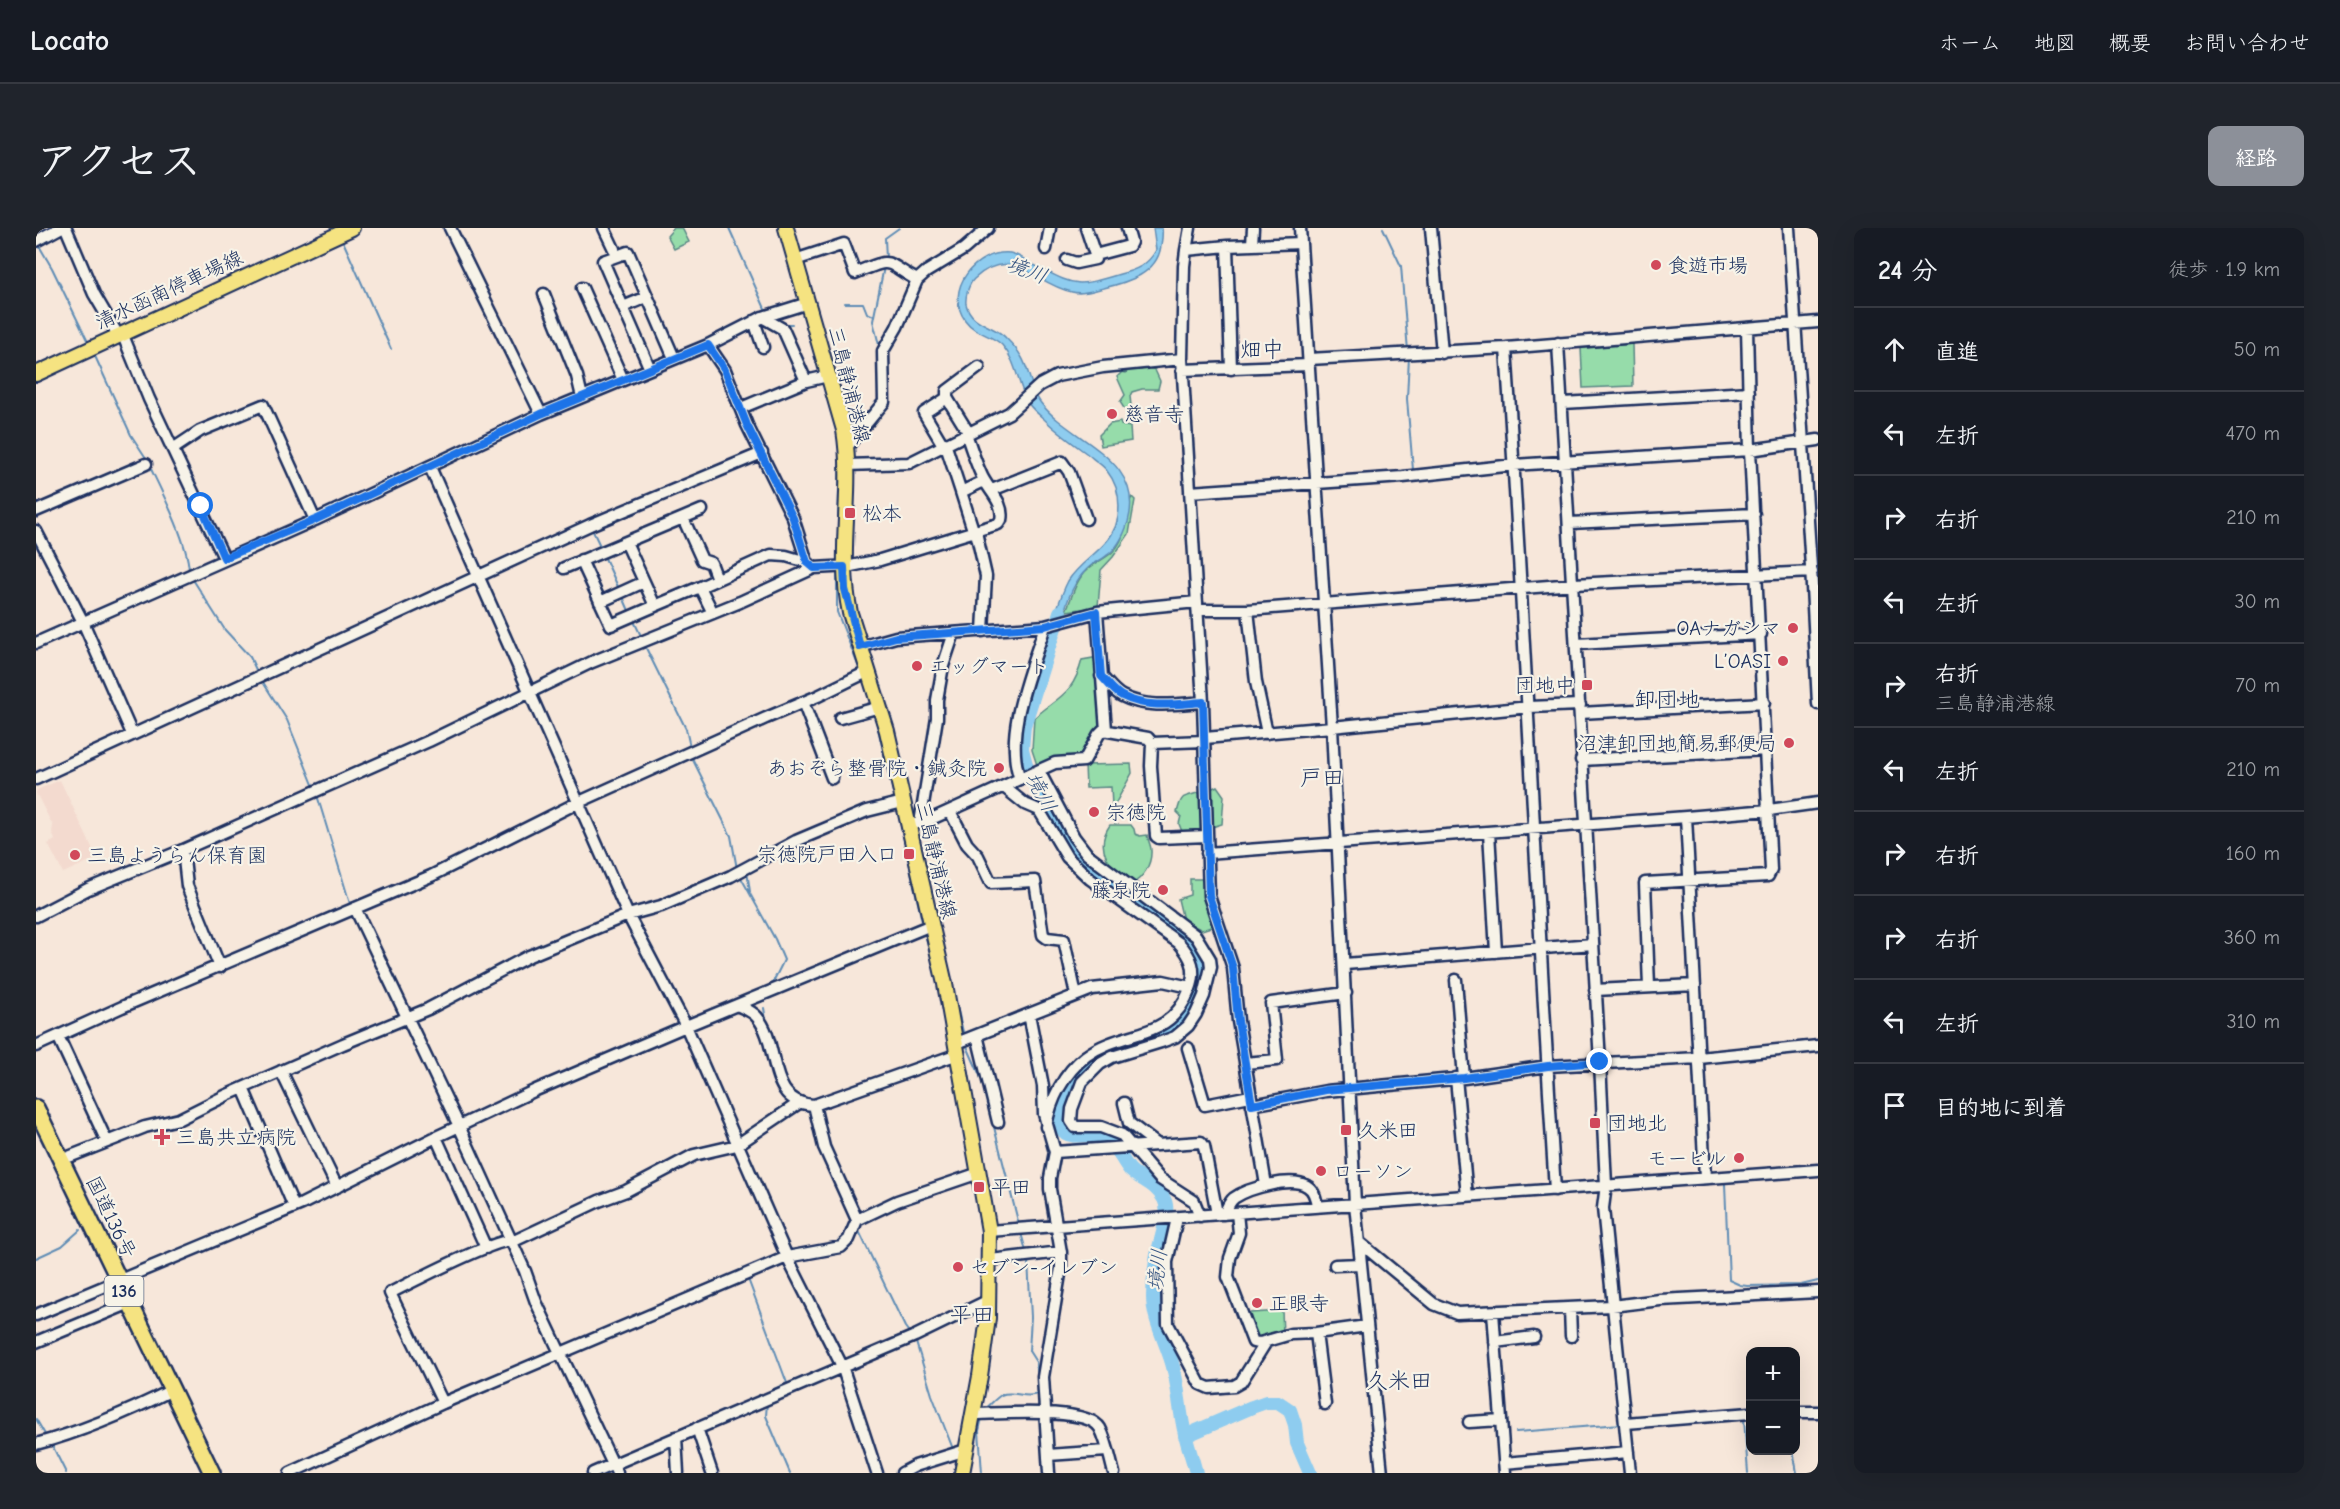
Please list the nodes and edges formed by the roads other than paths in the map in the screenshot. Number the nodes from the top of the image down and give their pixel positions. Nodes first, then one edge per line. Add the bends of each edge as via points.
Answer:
1 (60, 228) edge
2 (66, 228) edge
3 (352, 228) edge
4 (450, 228) edge
5 (604, 228) edge
6 (786, 228) edge
7 (988, 228) edge
8 (1050, 228) edge
9 (1086, 228) edge
10 (1127, 228) edge
11 (1190, 228) edge
12 (1253, 228) edge
13 (1300, 228) edge
14 (1431, 228) edge
15 (1789, 228) edge
16 (36, 241) edge
17 (1300, 243) junction
18 (1252, 244) junction
19 (1227, 246) junction
20 (614, 249) dead end
21 (1046, 249) dead end
22 (1186, 250) junction
23 (1095, 255) junction
24 (795, 260) junction
25 (1067, 260) dead end
26 (917, 280) junction
27 (582, 288) dead end
28 (544, 294) dead end
29 (647, 297) junction
30 (808, 303) junction
31 (623, 307) junction
32 (758, 319) junction
33 (1818, 322) edge
34 (1795, 324) junction
35 (1747, 328) junction
36 (120, 334) junction
37 (1558, 343) junction
38 (708, 345) junction
39 (763, 347) dead end
40 (1506, 348) junction
41 (1442, 353) junction
42 (674, 358) junction
43 (1309, 362) junction
44 (1182, 365) junction
45 (979, 367) dead end
46 (650, 369) junction
47 (1231, 369) junction
48 (36, 374) edge
49 (828, 376) junction
50 (623, 380) junction
51 (806, 381) junction
52 (1749, 392) junction
53 (582, 397) junction
54 (947, 398) junction
55 (1563, 403) junction
56 (741, 408) junction
57 (541, 414) junction
58 (967, 433) junction
59 (1818, 440) edge
60 (1803, 442) junction
61 (944, 444) junction
62 (847, 447) junction
63 (173, 449) junction
64 (1750, 450) junction
65 (762, 453) junction
66 (1567, 461) junction
67 (146, 464) dead end
68 (847, 465) junction
69 (1514, 465) junction
70 (430, 467) junction
71 (984, 481) junction
72 (1316, 483) junction
73 (992, 490) junction
74 (961, 492) junction
75 (1190, 492) junction
76 (702, 510) dead end
77 (36, 512) edge
78 (1754, 514) junction
79 (683, 518) junction
80 (1086, 519) dead end
81 (315, 520) junction
82 (1570, 523) junction
83 (36, 531) edge
84 (975, 532) junction
85 (626, 542) junction
86 (224, 558) junction
87 (581, 560) junction
88 (811, 565) junction
89 (844, 567) junction
90 (564, 568) dead end
91 (1814, 568) edge
92 (1758, 575) junction
93 (478, 577) junction
94 (717, 579) junction
95 (644, 582) junction
96 (1574, 584) junction
97 (700, 587) junction
98 (1520, 588) junction
99 (600, 602) junction
100 (1323, 604) junction
101 (656, 606) junction
102 (1197, 606) junction
103 (1248, 610) junction
104 (1096, 612) junction
105 (713, 613) junction
106 (83, 622) junction
107 (1047, 626) junction
108 (983, 631) junction
109 (954, 633) junction
110 (1761, 634) junction
111 (36, 643) edge
112 (1577, 644) junction
113 (860, 647) junction
114 (869, 671) junction
115 (1101, 676) junction
116 (528, 693) junction
117 (803, 702) junction
118 (1203, 702) junction
119 (1764, 703) junction
120 (1818, 704) edge
121 (880, 707) junction
122 (1529, 707) junction
123 (1580, 709) junction
124 (840, 718) dead end
125 (1332, 727) junction
126 (1106, 730) junction
127 (1267, 733) junction
128 (132, 734) junction
129 (1205, 739) junction
130 (1152, 743) junction
131 (1766, 750) junction
132 (1581, 760) junction
133 (1038, 772) junction
134 (832, 778) dead end
135 (1022, 778) junction
136 (36, 779) edge
137 (1004, 787) junction
138 (903, 802) junction
139 (577, 803) junction
140 (1818, 803) edge
141 (1056, 806) junction
142 (1040, 810) junction
143 (1769, 810) junction
144 (950, 811) junction
145 (1686, 817) junction
146 (1586, 823) junction
147 (914, 824) junction
148 (1533, 828) junction
149 (1489, 832) junction
150 (1207, 836) junction
151 (1337, 844) junction
152 (183, 850) junction
153 (1207, 853) junction
154 (1689, 881) junction
155 (355, 908) junction
156 (628, 915) junction
157 (36, 916) edge
158 (926, 927) junction
159 (1593, 944) junction
160 (1541, 947) junction
161 (1496, 952) junction
162 (1345, 964) junction
163 (220, 967) junction
164 (1456, 980) dead end
165 (1695, 986) junction
166 (1190, 987) junction
167 (1649, 987) junction
168 (1595, 990) junction
169 (1346, 993) junction
170 (1076, 995) junction
171 (737, 1005) junction
172 (1029, 1014) junction
173 (407, 1018) junction
174 (686, 1026) junction
175 (58, 1035) junction
176 (977, 1035) junction
177 (36, 1046) edge
178 (1818, 1046) edge
179 (957, 1048) junction
180 (1188, 1048) dead end
181 (1699, 1058) junction
182 (1600, 1062) junction
183 (1245, 1063) junction
184 (1548, 1066) junction
185 (281, 1071) junction
186 (1460, 1078) junction
187 (243, 1088) junction
188 (1351, 1089) junction
189 (1251, 1101) junction
190 (1124, 1102) dead end
191 (799, 1103) junction
192 (814, 1105) junction
193 (36, 1108) edge
194 (998, 1122) dead end
195 (36, 1125) edge
196 (456, 1127) junction
197 (1046, 1127) junction
198 (436, 1137) junction
199 (106, 1142) junction
200 (736, 1145) junction
201 (1158, 1145) junction
202 (1133, 1146) junction
203 (1054, 1152) junction
204 (61, 1160) junction
205 (1818, 1170) edge
206 (979, 1173) junction
207 (1705, 1178) junction
208 (1266, 1185) junction
209 (1606, 1185) junction
210 (336, 1187) junction
211 (1556, 1190) junction
212 (1467, 1196) junction
213 (1355, 1204) junction
214 (1317, 1206) junction
215 (294, 1207) junction
216 (1237, 1213) junction
217 (1220, 1214) junction
218 (1200, 1216) junction
219 (1176, 1218) junction
220 (857, 1220) junction
221 (1057, 1226) junction
222 (989, 1231) junction
223 (511, 1239) junction
224 (1360, 1243) junction
225 (486, 1248) junction
226 (1060, 1252) junction
227 (787, 1257) junction
228 (990, 1260) junction
229 (1361, 1264) junction
230 (1335, 1265) dead end
231 (116, 1282) junction
232 (1818, 1292) edge
233 (989, 1300) junction
234 (123, 1306) junction
235 (1612, 1306) junction
236 (1570, 1308) junction
237 (1493, 1312) junction
238 (36, 1315) edge
239 (1367, 1326) junction
240 (1316, 1333) junction
241 (1571, 1336) dead end
242 (1534, 1337) dead end
243 (36, 1342) edge
244 (1266, 1342) junction
245 (1495, 1342) junction
246 (561, 1354) junction
247 (842, 1366) junction
248 (169, 1391) junction
249 (443, 1403) junction
250 (1325, 1404) dead end
251 (1045, 1412) junction
252 (1800, 1412) edge
253 (1818, 1412) edge
254 (1746, 1413) edge
255 (973, 1414) junction
256 (1501, 1420) junction
257 (1469, 1422) dead end
258 (1626, 1423) junction
259 (697, 1428) junction
260 (676, 1437) junction
261 (36, 1444) edge
262 (966, 1450) junction
263 (1107, 1451) junction
264 (1628, 1452) junction
265 (1048, 1455) junction
266 (1504, 1468) edge
267 (610, 1469) edge
268 (916, 1469) edge
269 (204, 1473) edge
270 (212, 1473) edge
271 (290, 1473) edge
272 (593, 1473) edge
273 (678, 1473) edge
274 (712, 1473) edge
275 (877, 1473) edge
276 (902, 1473) edge
277 (962, 1473) edge
278 (1049, 1473) edge
279 (1114, 1473) edge
280 (1383, 1473) edge
281 (1630, 1473) edge

1 - 16 street
2 - 36 street via 94,294
3 - 36 main road, 清水函南停車場線
4 - 57 street
5 - 20 street
6 - 24 main road, 三島静浦港線
7 - 26 street
8 - 21 street
9 - 23 street
10 - 23 street via 1129,246
11 - 22 street
12 - 18 street
13 - 17 street
14 - 41 street
15 - 34 street
17 - 18 street
17 - 43 street
18 - 19 street
19 - 22 street
19 - 47 street
22 - 44 street
23 - 25 street via 1095,259 1076,263
24 - 26 street via 844,244 855,273 885,262 895,264
24 - 30 main road, 三島静浦港線
26 - 62 street via 883,351 884,402
27 - 50 street
28 - 53 street
29 - 31 street
29 - 31 street via 628,252 603,261
29 - 42 street
30 - 32 street
30 - 49 main road, 三島静浦港線
31 - 46 street
32 - 38 street
32 - 39 street
32 - 51 street via 783,329
33 - 34 street
34 - 35 street
34 - 60 street
35 - 37 street
35 - 52 street
36 - 48 main road, 清水函南停車場線
36 - 63 street
37 - 40 street
37 - 55 street
38 - 42 street
38 - 56 street via 725,370
40 - 41 street
40 - 69 street
41 - 43 street
42 - 46 street
43 - 47 street
43 - 72 street
44 - 47 street
44 - 58 street via 1103,367 1057,375 1009,413
44 - 75 street
45 - 54 street via 947,391
46 - 50 street
49 - 51 street
49 - 62 main road, 三島静浦港線
50 - 53 street
51 - 56 street
52 - 55 street
52 - 64 street
53 - 57 street
54 - 58 street
54 - 61 street via 924,413
55 - 66 street
56 - 65 street
57 - 70 street
58 - 61 street
58 - 71 street
59 - 60 street
60 - 64 street
60 - 91 street
61 - 68 street via 909,463
61 - 74 street
62 - 68 main road, 三島静浦港線
63 - 81 street via 200,432 263,405
63 - 86 street
64 - 66 street
64 - 78 street
65 - 88 street
65 - 93 street
66 - 69 street
66 - 82 street
67 - 77 street
68 - 89 main road, 三島静浦港線
69 - 72 street
69 - 98 street
70 - 81 street
70 - 93 street
71 - 73 street
71 - 74 street
72 - 75 street
72 - 100 street
73 - 80 street via 1062,462
73 - 84 street via 1002,520
74 - 84 street
75 - 102 street
76 - 79 street
78 - 82 street
78 - 92 street
79 - 85 street
79 - 94 street via 702,560 711,563
81 - 86 street
82 - 96 street
83 - 106 street
84 - 89 street
84 - 108 street via 986,576
85 - 87 street
85 - 95 street
86 - 106 street
87 - 90 street
87 - 99 street
88 - 89 street
88 - 94 street via 771,555
88 - 105 street
89 - 113 main road, 三島静浦港線 via 845,589
91 - 92 street
91 - 120 street
92 - 96 street
92 - 110 street
93 - 116 street
93 - 128 street
94 - 97 street
95 - 99 street
95 - 101 street
96 - 98 street
96 - 112 street
97 - 101 street
97 - 105 street
98 - 100 street
98 - 122 street
99 - 101 street via 611,626
100 - 103 street
100 - 125 street
102 - 103 street
102 - 104 street
102 - 118 street
103 - 127 street via 1256,682
104 - 107 street
104 - 115 street
105 - 116 street via 592,662
106 - 111 street
106 - 128 street
107 - 108 street
107 - 135 street via 1014,733 1014,756
108 - 109 street
109 - 113 street via 896,637
109 - 147 street via 943,666 935,729
110 - 112 street
110 - 119 street
112 - 123 street
113 - 114 main road, 三島静浦港線
114 - 117 street
114 - 121 main road, 三島静浦港線
115 - 118 street via 1118,693 1134,700 1163,705
115 - 126 street
116 - 139 street
116 - 152 street
117 - 134 street
117 - 139 street
118 - 129 street
119 - 123 street
119 - 131 street
121 - 124 street
121 - 138 main road, 三島静浦港線
122 - 123 street
122 - 125 street
122 - 148 street
123 - 132 street
125 - 127 street
125 - 151 street
126 - 130 street via 1148,738
126 - 133 street via 1099,734 1084,761 1059,762
127 - 129 street
128 - 136 street
129 - 130 street
129 - 150 street
130 - 150 street via 1156,836
131 - 132 street
131 - 143 street
132 - 146 street
133 - 135 street
133 - 141 street
135 - 137 street
137 - 142 street via 1025,804
137 - 144 street
138 - 147 main road, 三島静浦港線
138 - 156 street via 867,810 796,841 731,876 661,906
139 - 155 street via 431,876
139 - 156 street
140 - 143 street
141 - 142 street
141 - 202 street via 1087,854 1197,936 1210,959 1208,984 1188,1026 1175,1037 1100,1064 1077,1091 1072,1109 1075,1127 1112,1129
142 - 166 street via 1072,862 1184,948 1193,963
143 - 145 street
143 - 154 street via 1768,876
144 - 147 street
144 - 170 street via 991,883 1035,881 1043,935 1064,940
145 - 146 street
145 - 154 street
146 - 148 street
146 - 159 street
147 - 158 main road, 三島静浦港線
148 - 149 street
148 - 160 street
149 - 151 street
149 - 161 street
150 - 153 street
151 - 153 street
151 - 162 street
152 - 157 street via 88,889
152 - 163 street via 187,886
153 - 183 street via 1209,896 1233,968
154 - 165 street
154 - 167 street via 1645,883
155 - 163 street
155 - 173 street
156 - 173 street via 529,956
156 - 174 street
158 - 171 street
158 - 179 main road, 三島静浦港線
159 - 160 street
159 - 168 street
160 - 161 street
160 - 184 street
161 - 162 street
162 - 169 street
163 - 175 street
164 - 186 street
165 - 167 street
165 - 181 street
166 - 170 street via 1154,981 1092,989
166 - 197 street via 1176,1016 1155,1028 1103,1045 1084,1058 1058,1090
167 - 168 street
168 - 182 street
169 - 183 street via 1272,1003 1277,1060
169 - 188 street
170 - 172 street
171 - 174 street
171 - 191 street via 753,1012 761,1022 780,1082 789,1097
172 - 176 street
172 - 197 street
173 - 185 street
173 - 196 street
174 - 196 street
174 - 200 street
175 - 177 street
175 - 199 street
176 - 179 street
176 - 194 street
178 - 181 street
179 - 192 street
179 - 206 main road, 三島静浦港線
180 - 189 street via 1205,1106
181 - 182 street
181 - 207 street
182 - 184 street
182 - 209 street
183 - 189 street
184 - 186 street
184 - 211 street
185 - 187 street
185 - 210 street
186 - 188 street
186 - 212 street
187 - 199 street via 179,1119
187 - 215 street
188 - 189 street
188 - 213 street
189 - 208 street
190 - 201 street via 1129,1123
191 - 192 street
191 - 200 street
192 - 220 street via 824,1147
193 - 204 highway, 国道136号 / 136
195 - 231 highway, 国道136号 / 136
196 - 198 street
196 - 223 street
197 - 203 street
198 - 210 street
198 - 225 street
199 - 204 street
200 - 223 street via 694,1155 626,1191
200 - 227 street
201 - 202 street
201 - 217 street via 1203,1143
202 - 203 street
202 - 218 street via 1160,1179 1194,1201
203 - 221 street via 1050,1178
204 - 231 highway, 国道136号 / 136
205 - 207 street
206 - 220 street
206 - 222 main road, 三島静浦港線
207 - 209 street
208 - 214 street via 1305,1185 1315,1196
208 - 217 street via 1236,1197
209 - 211 street
209 - 235 street via 1603,1208
210 - 215 street
211 - 212 street
212 - 213 street
213 - 214 street
213 - 224 street
214 - 216 street
215 - 231 street
216 - 217 street
216 - 244 street via 1239,1233 1228,1269 1229,1284 1250,1339
217 - 218 street
218 - 219 street
219 - 221 street
219 - 244 street via 1167,1255 1168,1324 1200,1384 1209,1388 1241,1383
220 - 227 street via 841,1247
221 - 222 street
221 - 226 street
222 - 228 main road, 三島静浦港線
223 - 225 street
223 - 246 street
224 - 229 street
224 - 237 street via 1434,1304 1457,1313
225 - 249 street via 390,1293
226 - 228 street
226 - 251 street via 1061,1268 1043,1377
227 - 246 street
227 - 247 street
228 - 233 main road, 三島静浦港線
229 - 230 street
229 - 239 street
231 - 234 highway, 国道136号 / 136
231 - 238 street
231 - 248 highway, 国道136号 / 136
232 - 235 street via 1680,1298
233 - 247 street
233 - 255 main road, 三島静浦港線
234 - 243 street
234 - 248 highway, 国道136号 / 136
235 - 236 street
235 - 258 street
236 - 237 street
236 - 241 street
237 - 245 street
239 - 240 street
239 - 280 street
240 - 244 street via 1291,1334
240 - 250 street
242 - 245 street
245 - 256 street
246 - 249 street
246 - 267 street
247 - 259 street
247 - 275 street
248 - 261 street via 116,1417
248 - 269 highway, 国道136号 / 136
248 - 270 highway, 国道136号 / 136
249 - 271 street
251 - 255 street
251 - 263 street via 1098,1425
251 - 265 street
252 - 253 street
254 - 258 street
255 - 262 main road, 三島静浦港線
256 - 257 street
256 - 266 street
258 - 264 street
259 - 260 street
259 - 274 street
260 - 267 street
260 - 273 street
262 - 268 street
262 - 277 main road, 三島静浦港線
263 - 265 street
263 - 279 street
264 - 266 street
264 - 281 street
265 - 278 street
267 - 272 street
268 - 276 street

